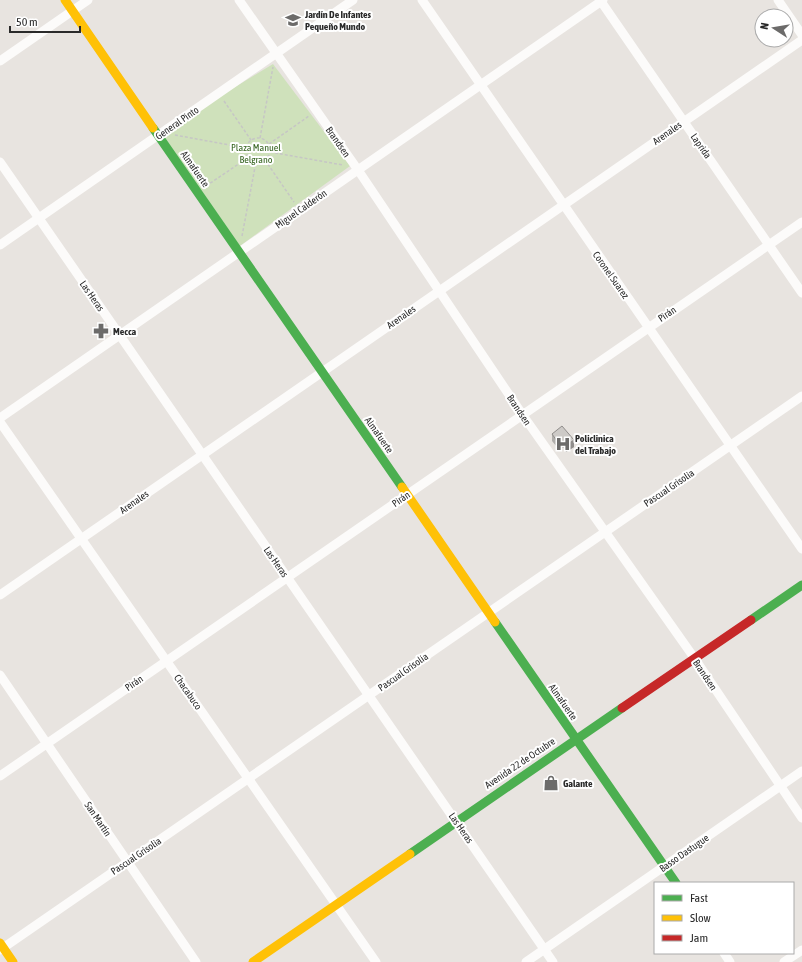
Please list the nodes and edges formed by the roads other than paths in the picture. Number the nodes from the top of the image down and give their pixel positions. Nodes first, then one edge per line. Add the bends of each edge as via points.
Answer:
1 (65, 0) edge
2 (88, 0) edge
3 (239, 0) edge
4 (353, 0) edge
5 (422, 0) edge
6 (778, 0) edge
7 (601, 1) edge
8 (72, 11) junction
9 (802, 35) edge
10 (802, 40) edge
11 (276, 54) junction
12 (0, 61) edge
13 (480, 85) junction
14 (684, 122) junction
15 (159, 136) junction
16 (0, 162) edge
17 (358, 170) junction
18 (564, 205) junction
19 (39, 219) junction
20 (802, 222) edge
21 (0, 245) edge
22 (769, 245) junction
23 (239, 252) junction
24 (439, 291) junction
25 (802, 293) edge
26 (648, 328) junction
27 (119, 335) junction
28 (322, 372) junction
29 (802, 396) edge
30 (522, 414) junction
31 (0, 418) edge
32 (0, 422) edge
33 (730, 446) junction
34 (202, 455) junction
35 (407, 495) junction
36 (604, 532) junction
37 (82, 538) junction
38 (802, 549) edge
39 (287, 578) junction
40 (802, 585) edge
41 (0, 595) edge
42 (489, 613) junction
43 (694, 659) junction
44 (166, 661) junction
45 (0, 675) edge
46 (369, 696) junction
47 (576, 739) junction
48 (47, 744) junction
49 (802, 771) edge
50 (0, 776) edge
51 (248, 779) junction
52 (780, 787) junction
53 (802, 818) edge
54 (456, 821) junction
55 (127, 862) junction
56 (664, 866) junction
57 (675, 882) edge
58 (337, 905) junction
59 (1, 947) edge
60 (545, 949) junction
61 (802, 950) edge
62 (13, 962) edge
63 (196, 962) edge
64 (253, 962) edge
65 (376, 962) edge
66 (526, 962) edge
67 (553, 962) edge
68 (784, 962) edge

1 - 8 street, Almafuerte
2 - 8 street
3 - 11 street, Brandsen
4 - 11 street, General Pinto
5 - 13 street, Coronel Suarez
6 - 9 street
7 - 13 street, Miguel Calderón
7 - 14 street, Laprida
8 - 12 street
8 - 15 street, Almafuerte
10 - 14 street, Arenales
11 - 15 street, General Pinto
11 - 17 street, Brandsen
13 - 17 street, Miguel Calderón
13 - 18 street, Coronel Suarez
14 - 18 street, Arenales
14 - 22 street, Laprida
15 - 19 street, General Pinto
15 - 23 street, Almafuerte
16 - 19 street, Las Heras
17 - 23 street, Miguel Calderón
17 - 24 street, Brandsen
18 - 24 street, Arenales
18 - 26 street, Coronel Suarez
19 - 21 street, General Pinto
19 - 27 street, Las Heras
20 - 22 street, Pirán
22 - 25 street, Laprida
22 - 26 street, Pirán
23 - 27 street, Miguel Calderón
23 - 28 street, Almafuerte
24 - 28 street, Arenales
24 - 30 street, Brandsen
26 - 30 street, Pirán
26 - 33 street, Coronel Suarez
27 - 31 street, Miguel Calderón
27 - 34 street, Las Heras
28 - 34 street, Arenales
28 - 35 street, Almafuerte
29 - 33 street, Pascual Grisolia
30 - 35 street, Pirán
30 - 36 street, Brandsen
32 - 37 street, Chacabuco
33 - 36 street, Pascual Grisolia
33 - 38 street, Coronel Suarez
34 - 37 street, Arenales
34 - 39 street, Las Heras
35 - 39 street, Pirán
35 - 42 street, Almafuerte
36 - 42 street, Pascual Grisolia
36 - 43 street, Brandsen
37 - 41 street, Arenales
37 - 44 street, Chacabuco
39 - 44 street, Pirán
39 - 46 street, Las Heras
40 - 43 street, Avenida 22 de Octubre
42 - 46 street, Pascual Grisolia
42 - 47 street, Almafuerte
43 - 47 street, Avenida 22 de Octubre
43 - 52 street, Brandsen
44 - 48 street, Pirán
44 - 51 street, Chacabuco
45 - 48 street, San Martín
46 - 51 street, Pascual Grisolia
46 - 54 street, Las Heras
47 - 54 street, Avenida 22 de Octubre
47 - 56 street, Almafuerte
48 - 50 street, Pirán
48 - 55 street, San Martín
49 - 52 street, Basso Dastugue
51 - 55 street, Pascual Grisolia
51 - 58 street, Chacabuco
52 - 53 street, Brandsen
52 - 56 street, Basso Dastugue
54 - 58 street, Avenida 22 de Octubre
54 - 60 street, Las Heras
55 - 59 street, Pascual Grisolia
55 - 63 street, San Martín
56 - 57 street, Almafuerte
56 - 60 street, Basso Dastugue
58 - 64 street, Avenida 22 de Octubre
58 - 65 street, Chacabuco
59 - 62 street
60 - 66 street, Basso Dastugue
60 - 67 street, Las Heras
61 - 68 street

